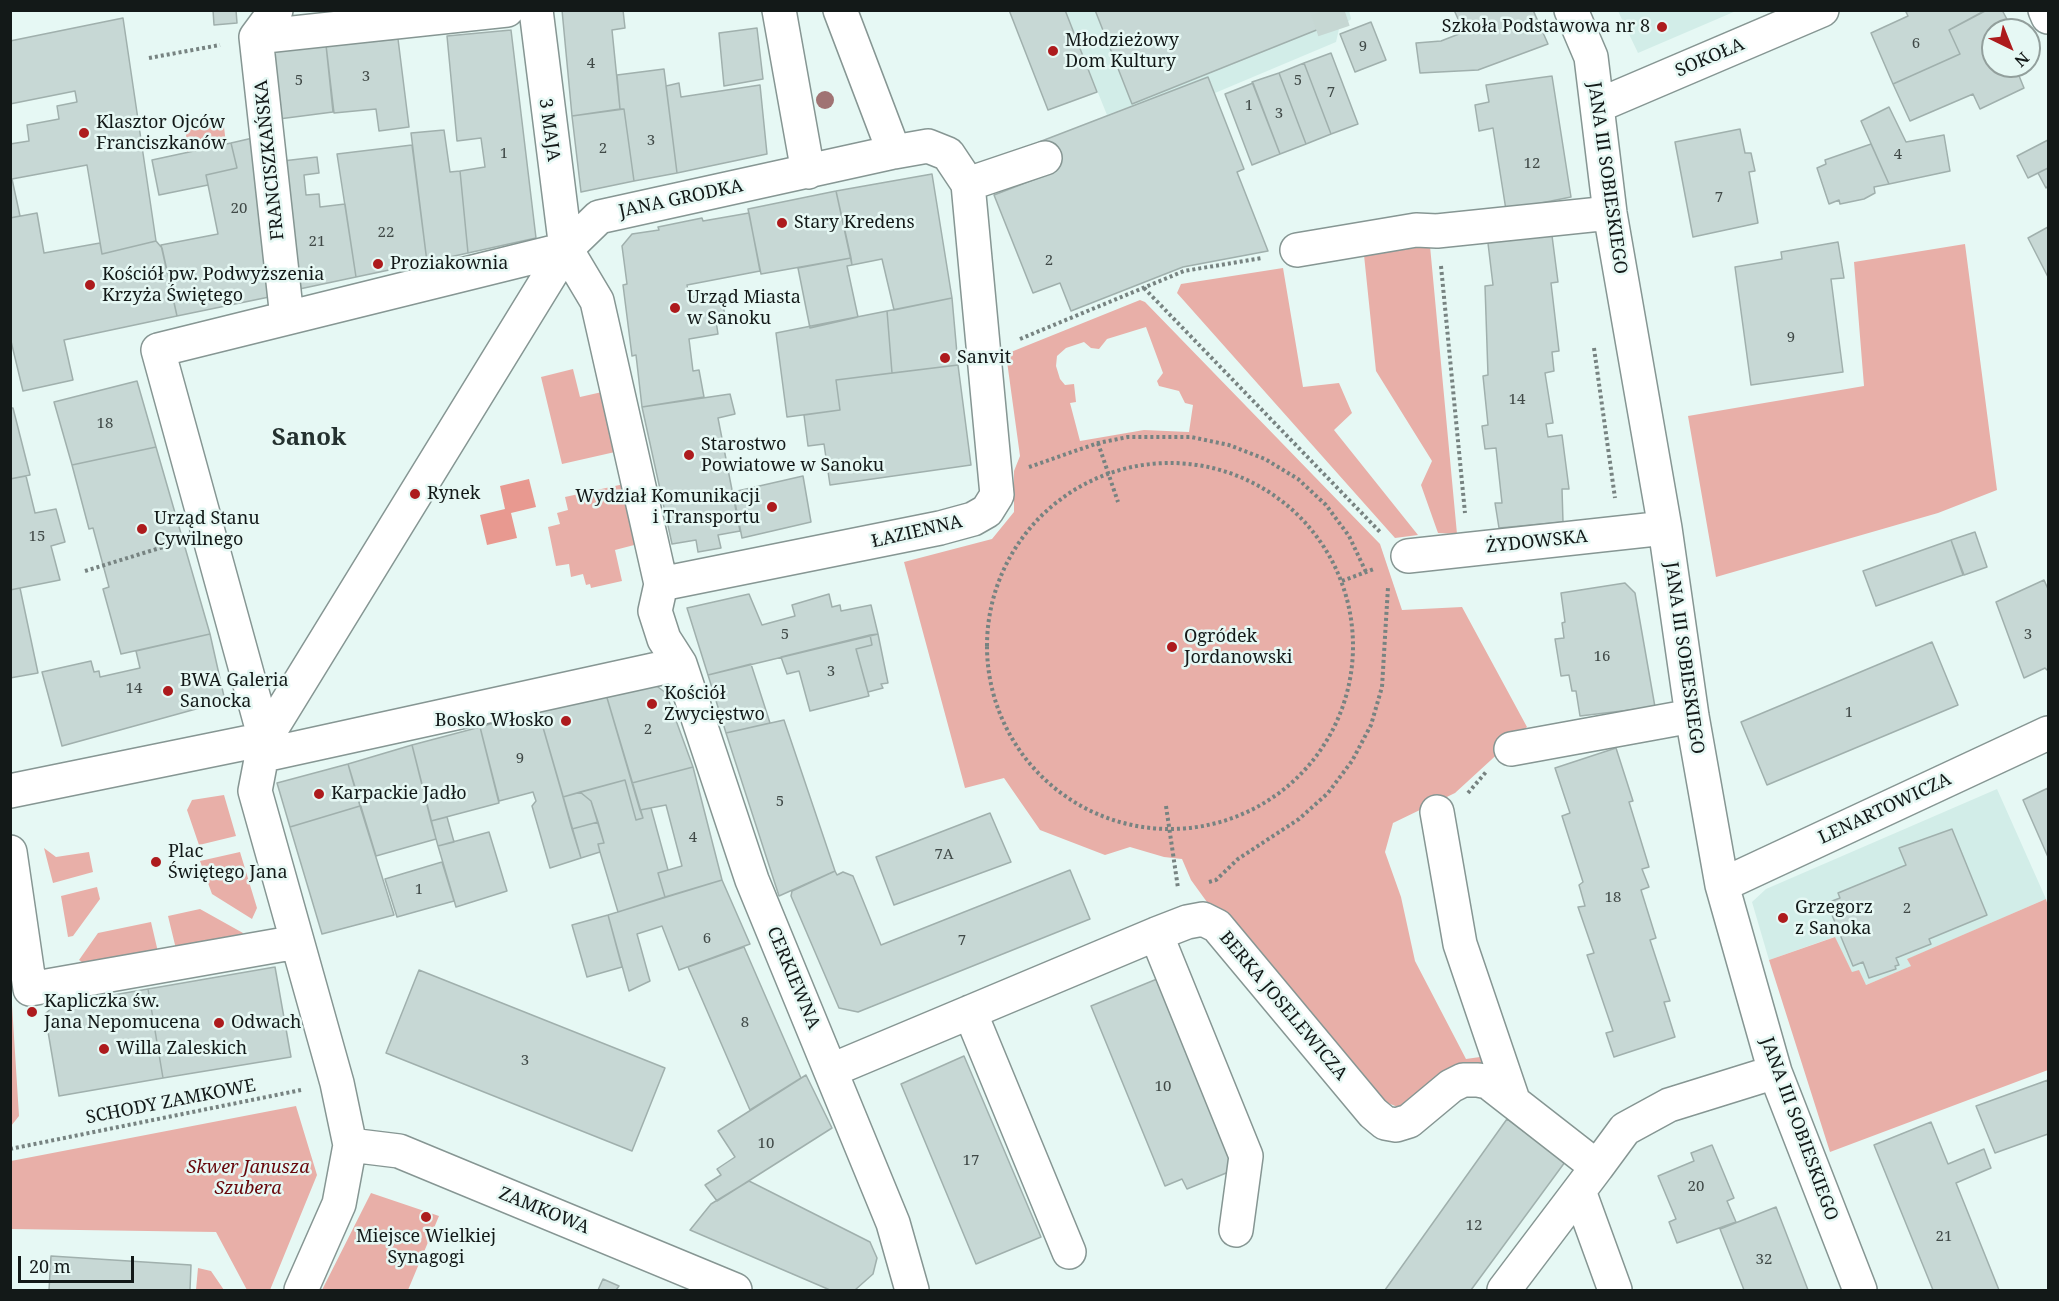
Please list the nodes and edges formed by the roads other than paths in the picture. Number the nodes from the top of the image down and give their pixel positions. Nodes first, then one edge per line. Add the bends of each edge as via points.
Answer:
1 (276, 10) edge
2 (507, 10) edge
3 (536, 10) edge
4 (779, 10) edge
5 (840, 10) edge
6 (1571, 10) edge
7 (1822, 10) edge
8 (2045, 10) edge
9 (2049, 17) edge
10 (256, 37) junction
11 (1597, 106) junction
12 (894, 152) junction
13 (1045, 158) dead end
14 (808, 172) junction
15 (968, 184) junction
16 (1610, 213) junction
17 (566, 249) junction
18 (1297, 250) dead end
19 (287, 318) junction
20 (1665, 528) junction
21 (1408, 556) road end
22 (661, 584) junction
23 (680, 664) junction
24 (1692, 716) junction
25 (2049, 733) edge
26 (263, 748) junction
27 (1510, 749) dead end
28 (10, 791) edge
29 (1437, 812) dead end
30 (10, 852) edge
31 (1722, 885) junction
32 (1156, 934) junction
33 (297, 942) junction
34 (970, 1012) junction
35 (832, 1070) junction
36 (1775, 1072) junction
37 (1513, 1100) junction
38 (350, 1145) junction
39 (1588, 1179) junction
40 (1236, 1230) dead end
41 (1069, 1252) dead end
42 (301, 1290) edge
43 (735, 1290) edge
44 (912, 1290) edge
45 (1504, 1290) edge
46 (1615, 1290) edge
47 (1860, 1290) edge

1 - 10 street
2 - 10 street
3 - 17 street, 3 MAJA
4 - 14 street
5 - 12 street
6 - 11 street, JANA III SOBIESKIEGO via 1590,57
7 - 11 street, SOKOŁA
8 - 9 street
10 - 19 street, FRANCISZKAŃSKA
11 - 16 street, JANA III SOBIESKIEGO
12 - 14 street, JANA GRODKA
12 - 15 street, JANA GRODKA via 928,146 948,154
13 - 15 street
14 - 17 street, JANA GRODKA via 599,217
15 - 22 street, ŁAZIENNA via 997,495 987,510 973,519 940,528
16 - 18 street via 1409,231
16 - 20 street, JANA III SOBIESKIEGO
17 - 19 street
17 - 22 street via 597,301
17 - 26 street
19 - 26 street via 158,350
20 - 21 street, ŻYDOWSKA
20 - 24 street, JANA III SOBIESKIEGO
22 - 23 street via 655,611 663,639
23 - 26 street
23 - 35 street, CERKIEWNA via 752,880
24 - 27 street
24 - 31 street, JANA III SOBIESKIEGO
25 - 31 street, LENARTOWICZA
26 - 28 street
26 - 33 street via 255,791
29 - 37 street via 1460,944
30 - 33 street via 30,989
31 - 36 street, JANA III SOBIESKIEGO
32 - 34 street, BERKA JOSELEWICZA
32 - 37 street, BERKA JOSELEWICZA via 1203,919 1217,926 1385,1123 1410,1121 1463,1080 1488,1082
32 - 40 street via 1246,1156
33 - 38 street via 337,1083
34 - 35 street, BERKA JOSELEWICZA
34 - 41 street
35 - 44 street, CERKIEWNA via 893,1223
36 - 39 street via 1669,1105 1625,1129
36 - 47 street, JANA III SOBIESKIEGO
37 - 39 street, BERKA JOSELEWICZA
38 - 42 street via 339,1204
38 - 43 street, ZAMKOWA via 399,1151
39 - 45 street
39 - 46 street

